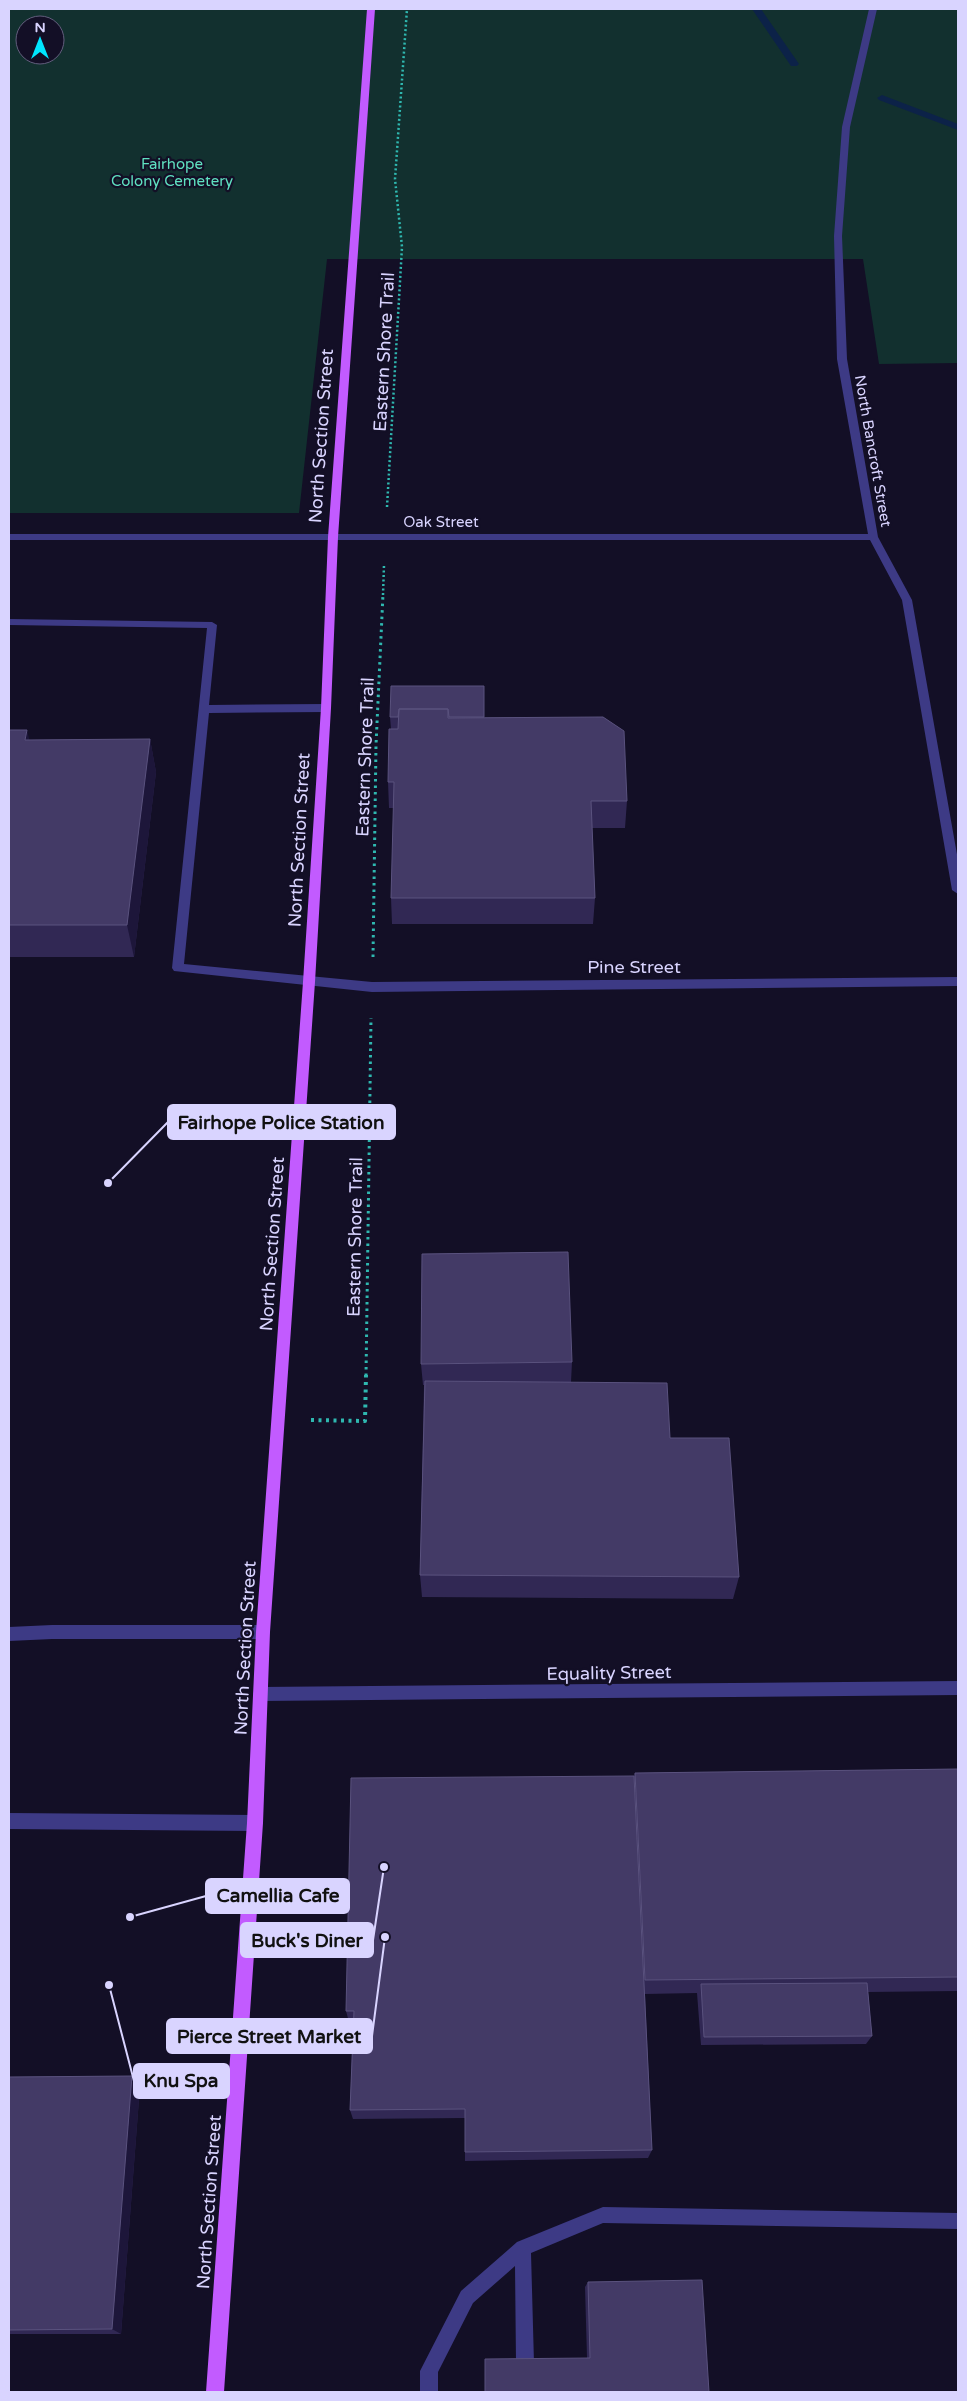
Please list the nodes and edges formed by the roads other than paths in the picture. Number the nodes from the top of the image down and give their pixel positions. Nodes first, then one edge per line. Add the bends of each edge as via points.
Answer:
1 (371, 9) edge
2 (873, 9) edge
3 (9, 537) edge
4 (333, 537) junction
5 (873, 537) junction
6 (9, 622) edge
7 (326, 708) junction
8 (203, 709) junction
9 (958, 890) edge
10 (309, 982) junction
11 (958, 982) edge
12 (264, 1632) junction
13 (9, 1634) edge
14 (958, 1688) edge
15 (260, 1694) junction
16 (9, 1822) edge
17 (255, 1823) junction
18 (958, 2221) edge
19 (523, 2248) junction
20 (525, 2363) edge
21 (215, 2392) edge
22 (429, 2392) edge

1 - 4 main road, North Section Street
2 - 5 street, North Bancroft Street via 846,127 838,236 842,359
3 - 4 street, Oak Street
4 - 5 street, Oak Street
4 - 7 main road, North Section Street
5 - 9 street, North Bancroft Street via 907,600
6 - 8 street via 212,625
7 - 8 street
7 - 10 main road, North Section Street
8 - 10 street, Pine Street via 178,968
10 - 11 street, Pine Street via 372,987
10 - 12 main road, North Section Street
12 - 13 street
12 - 15 main road, North Section Street
14 - 15 street, Equality Street
15 - 17 main road, North Section Street
16 - 17 street
17 - 21 main road, North Section Street
18 - 19 street via 603,2215
19 - 20 street
19 - 22 street via 467,2297 429,2371

